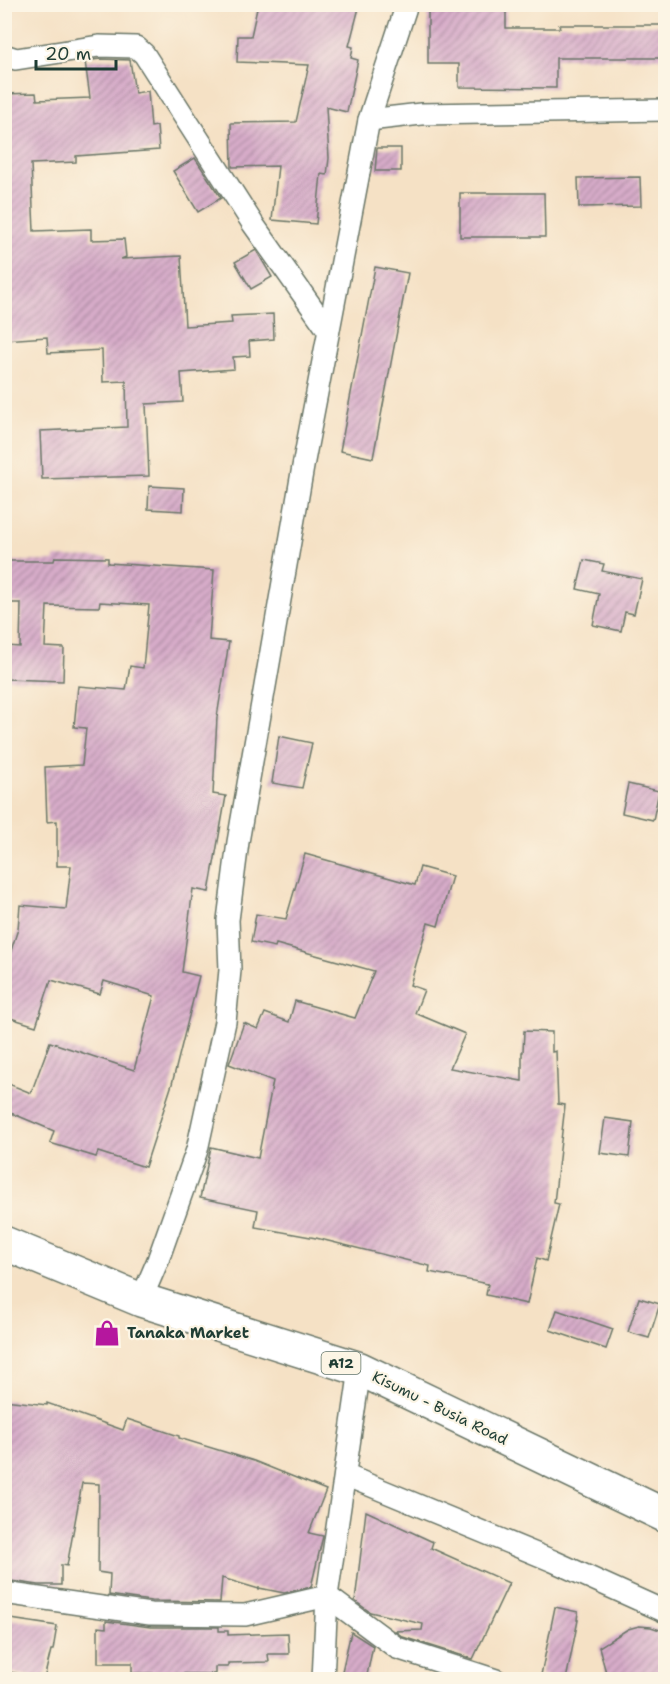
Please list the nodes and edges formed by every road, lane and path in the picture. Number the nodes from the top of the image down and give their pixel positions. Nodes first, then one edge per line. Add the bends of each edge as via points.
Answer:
1 (407, 4) edge
2 (4, 55) edge
3 (666, 110) edge
4 (369, 120) junction
5 (328, 330) junction
6 (4, 1243) edge
7 (141, 1300) junction
8 (360, 1369) junction
9 (345, 1474) junction
10 (666, 1516) edge
11 (4, 1593) edge
12 (327, 1596) junction
13 (666, 1612) edge
14 (323, 1680) edge
15 (496, 1680) edge

1 - 4 street
2 - 5 street via 16,59 99,46 136,46
3 - 4 street via 421,114
4 - 5 street
5 - 7 street via 238,842 228,920 230,970 225,1022 197,1150
6 - 7 highway, Kisumu - Busia Road / A12
7 - 8 highway, Kisumu - Busia Road / A12
8 - 9 street
8 - 10 highway, Kisumu - Busia Road / A12
9 - 12 street
9 - 13 street
11 - 12 street via 150,1614 245,1615
12 - 14 street
12 - 15 street via 398,1648

